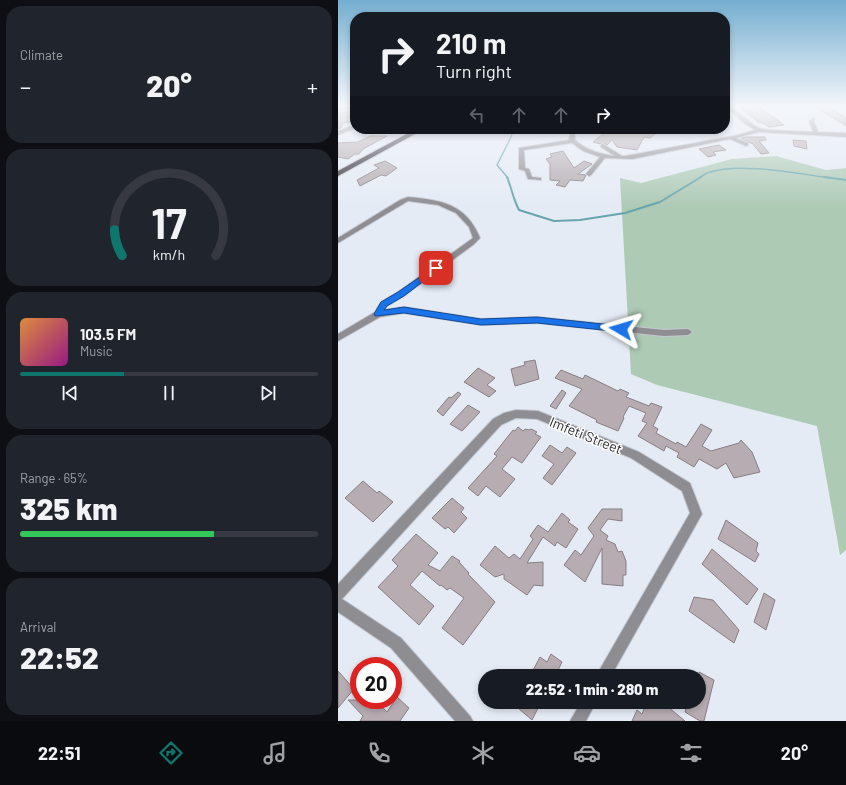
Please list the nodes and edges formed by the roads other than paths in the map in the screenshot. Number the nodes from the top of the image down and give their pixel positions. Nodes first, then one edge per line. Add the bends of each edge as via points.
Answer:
1 (397, 140) edge
2 (401, 140) edge
3 (721, 140) edge
4 (734, 140) edge
5 (573, 141) joint
6 (708, 142) junction
7 (726, 142) dead end
8 (746, 144) dead end
9 (603, 146) dead end
10 (680, 148) junction
11 (695, 150) dead end
12 (604, 155) junction
13 (622, 158) junction
14 (338, 173) edge
15 (589, 174) dead end
16 (539, 179) dead end
17 (338, 241) edge
18 (378, 314) junction
19 (688, 332) dead end
20 (338, 338) edge
21 (338, 594) edge
22 (338, 604) edge
23 (607, 669) edge
24 (585, 709) edge
25 (465, 721) edge
26 (578, 721) edge

1 - 14 highway
2 - 14 highway
3 - 6 street
4 - 8 street
5 - 12 street via 586,151
5 - 16 street via 521,149 522,169 528,170 530,178
6 - 7 street
6 - 10 street
9 - 13 street
10 - 11 street
10 - 13 street
12 - 13 street
12 - 15 street
17 - 18 street via 408,199 448,205 464,217 474,230 477,238 471,244 384,304
18 - 19 street via 404,310 481,322 537,320 664,333
18 - 20 street
21 - 23 street, Imfeti Street via 497,422 510,414 538,415 635,455 686,487 696,514
22 - 25 street via 396,642
24 - 26 street

